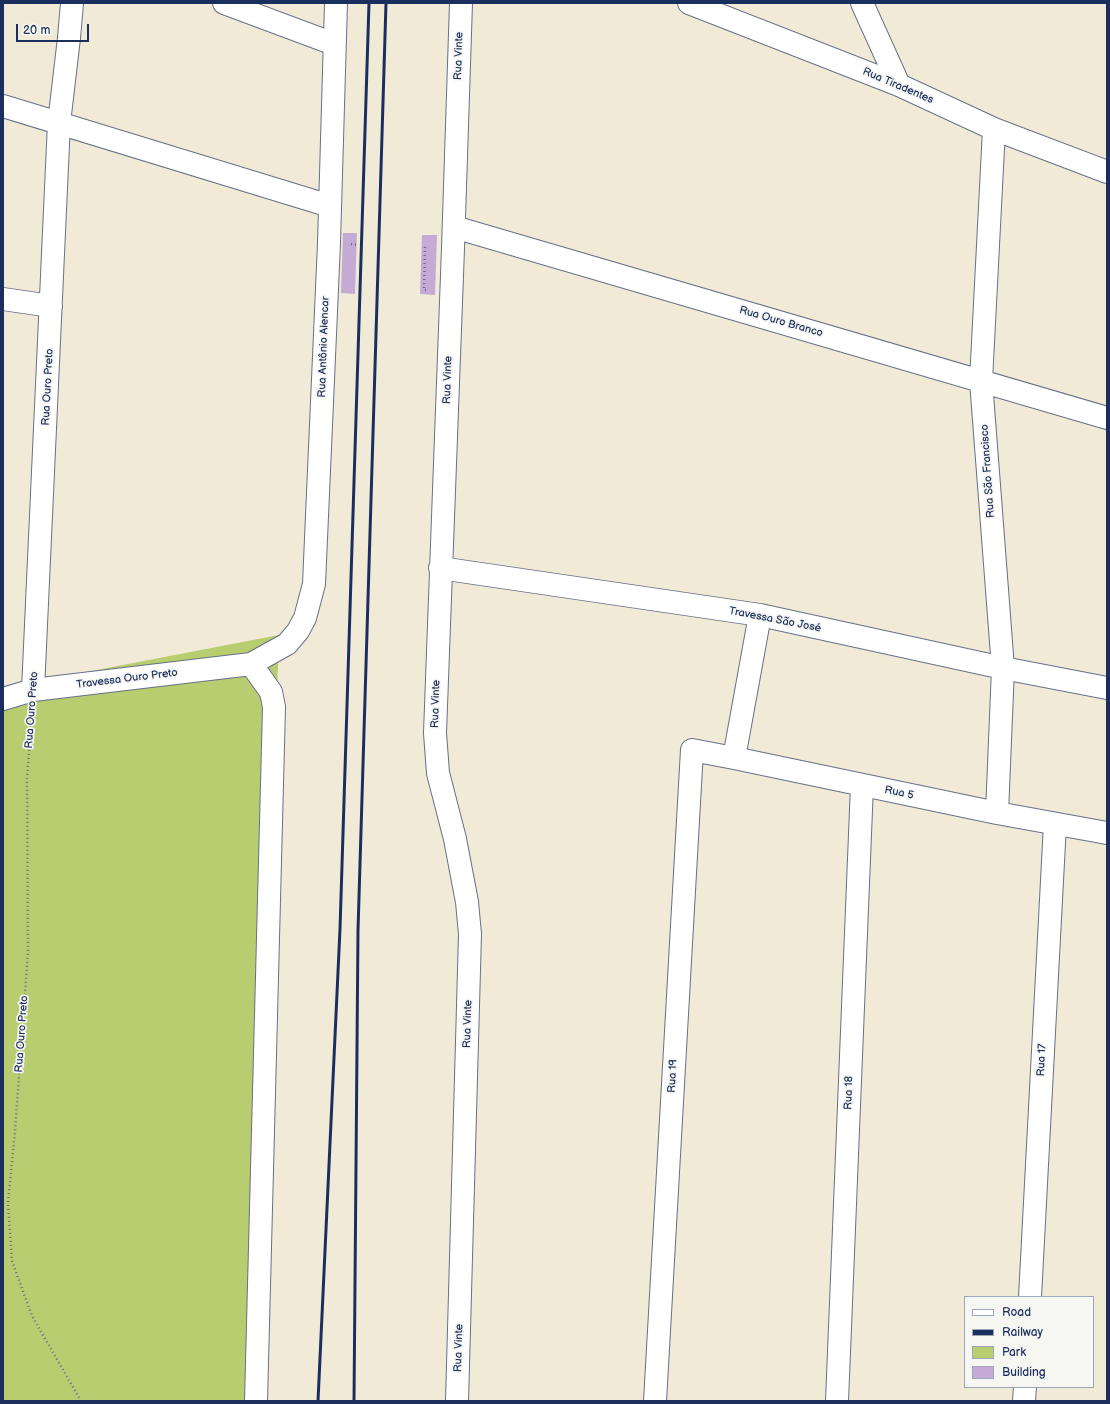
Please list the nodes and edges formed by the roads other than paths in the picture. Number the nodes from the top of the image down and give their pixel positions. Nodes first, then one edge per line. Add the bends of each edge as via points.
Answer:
1 (72, 3) edge
2 (224, 3) edge
3 (336, 3) edge
4 (461, 3) edge
5 (689, 3) edge
6 (862, 3) edge
7 (334, 44) junction
8 (898, 85) junction
9 (3, 106) edge
10 (59, 123) junction
11 (994, 129) junction
12 (1107, 172) edge
13 (330, 206) junction
14 (454, 226) junction
15 (3, 299) edge
16 (51, 306) junction
17 (981, 381) junction
18 (1107, 418) edge
19 (440, 568) junction
20 (760, 615) junction
21 (251, 664) junction
22 (1003, 668) junction
23 (1107, 688) edge
24 (33, 690) junction
25 (3, 700) edge
26 (692, 750) joint
27 (734, 758) junction
28 (862, 785) junction
29 (997, 813) junction
30 (1055, 824) junction
31 (1107, 833) edge
32 (1030, 1296) edge
33 (1025, 1388) edge
34 (256, 1401) edge
35 (457, 1401) edge
36 (655, 1401) edge
37 (837, 1401) edge
38 (1024, 1401) edge

1 - 10 street, Rua Ouro Preto
2 - 7 street
3 - 7 street, Rua Antônio Alencar
4 - 14 street, Rua Vinte
5 - 8 street, Rua Tiradentes
6 - 8 street
7 - 13 street, Rua Antônio Alencar
8 - 11 street, Rua Tiradentes
9 - 10 street
10 - 13 street
10 - 16 street, Rua Ouro Preto
11 - 12 street, Rua Tiradentes
11 - 17 street, Rua São Francisco
13 - 21 street, Rua Antônio Alencar via 314,584 305,618 298,631 287,644
14 - 17 street, Rua Ouro Branco
14 - 19 street, Rua Vinte
15 - 16 street
16 - 24 street, Rua Ouro Preto
17 - 18 street, Rua Ouro Branco
17 - 22 street, Rua São Francisco
19 - 20 street, Travessa São José
19 - 35 street, Rua Vinte via 435,734 438,774 455,838 470,934
20 - 22 street, Travessa São José
20 - 27 street
21 - 24 street, Travessa Ouro Preto
21 - 34 street via 271,692 274,707
22 - 23 street, Travessa São José
22 - 29 street, Rua São Francisco
24 - 25 street, Travessa Ouro Preto
26 - 27 street, Rua 5
26 - 36 street, Rua 19
27 - 28 street, Rua 5
28 - 29 street, Rua 5
28 - 37 street, Rua 18
29 - 30 street, Rua 5
30 - 31 street, Rua 5
30 - 32 street, Rua 17
33 - 38 street

